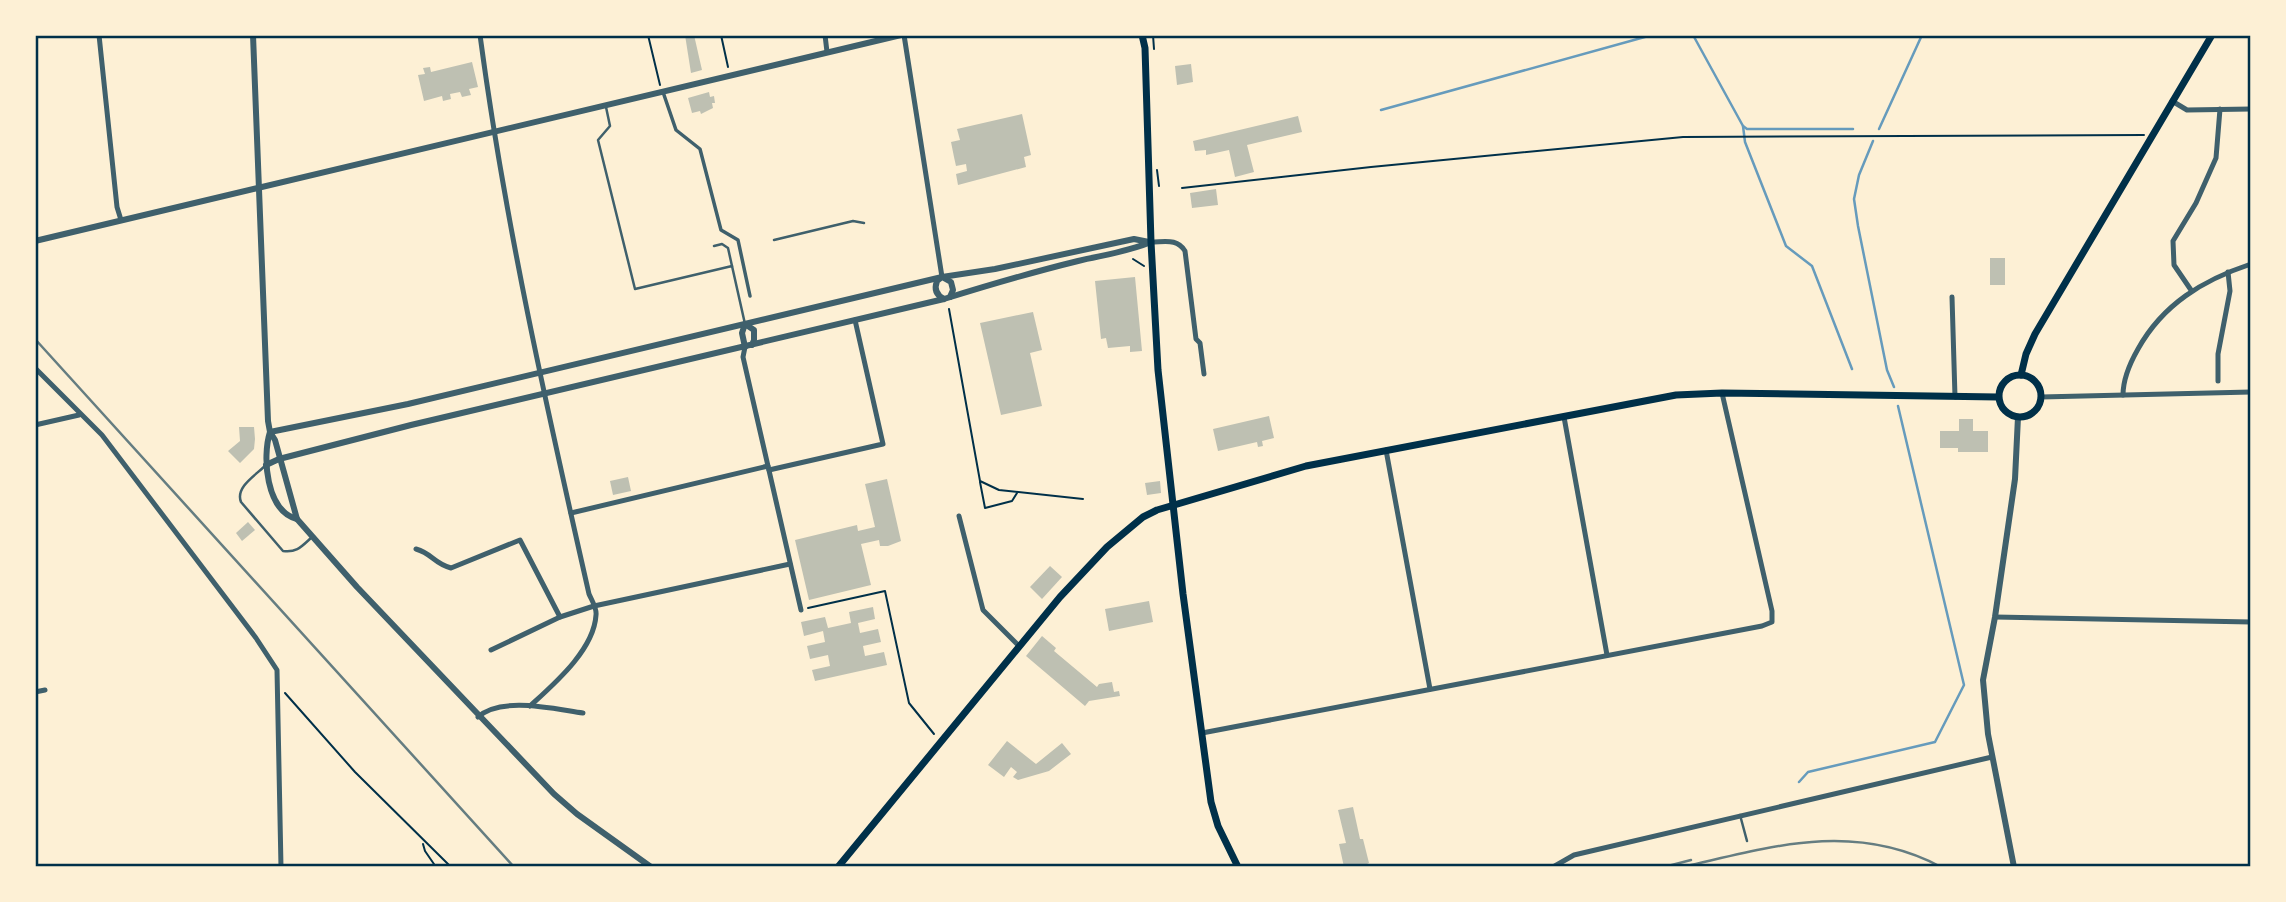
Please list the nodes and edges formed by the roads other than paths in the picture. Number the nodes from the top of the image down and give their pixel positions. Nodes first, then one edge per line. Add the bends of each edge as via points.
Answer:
1 (99, 35) edge
2 (253, 35) edge
3 (480, 35) edge
4 (825, 35) edge
5 (902, 35) edge
6 (1142, 35) edge
7 (1148, 35) edge
8 (2212, 35) edge
9 (1145, 48) junction
10 (827, 52) junction
11 (663, 90) junction
12 (2172, 101) junction
13 (605, 104) junction
14 (2220, 109) junction
15 (2251, 109) edge
16 (493, 131) junction
17 (258, 188) junction
18 (121, 220) junction
19 (864, 223) dead end
20 (774, 240) dead end
21 (35, 241) edge
22 (1151, 242) junction
23 (714, 246) dead end
24 (2251, 264) edge
25 (732, 266) junction
26 (2228, 272) junction
27 (942, 277) junction
28 (2191, 290) junction
29 (751, 296) dead end
30 (1952, 297) dead end
31 (947, 298) junction
32 (855, 320) junction
33 (745, 324) junction
34 (748, 346) junction
35 (35, 368) edge
36 (541, 372) junction
37 (1205, 374) dead end
38 (2021, 374) junction
39 (2218, 381) dead end
40 (2251, 392) edge
41 (1722, 393) junction
42 (545, 394) junction
43 (2123, 395) junction
44 (1955, 397) junction
45 (1998, 397) junction
46 (2041, 397) junction
47 (79, 415) junction
48 (1564, 417) junction
49 (2018, 417) junction
50 (35, 425) edge
51 (270, 432) junction
52 (1387, 450) junction
53 (279, 459) junction
54 (266, 465) junction
55 (769, 468) junction
56 (1172, 505) junction
57 (571, 513) junction
58 (958, 516) dead end
59 (297, 519) junction
60 (312, 537) junction
61 (416, 549) dead end
62 (790, 564) junction
63 (594, 606) junction
64 (801, 610) road end
65 (560, 617) junction
66 (1995, 617) junction
67 (2251, 622) edge
68 (1019, 646) junction
69 (491, 650) dead end
70 (1608, 655) junction
71 (1430, 689) junction
72 (45, 690) dead end
73 (35, 692) edge
74 (530, 706) junction
75 (583, 713) dead end
76 (478, 717) junction
77 (1202, 733) junction
78 (1992, 757) junction
79 (1740, 815) junction
80 (1747, 841) dead end
81 (282, 867) edge
82 (651, 867) edge
83 (838, 867) edge
84 (1238, 867) edge
85 (1553, 867) edge
86 (2014, 867) edge

1 - 18 street
2 - 17 street
3 - 16 street
4 - 10 street
5 - 10 street
5 - 27 street
6 - 9 main road
7 - 9 main road
8 - 12 main road
9 - 22 main road
10 - 11 street
11 - 13 street
11 - 29 street via 676,130 700,149 721,230 738,240
12 - 14 street via 2187,110
12 - 38 main road via 2030,343
13 - 16 street
13 - 25 lane via 610,126 598,140 635,289
14 - 15 street
14 - 28 street via 2216,158 2173,241 2174,265
16 - 17 street
16 - 36 street
17 - 18 street
17 - 51 street
18 - 21 street
19 - 20 lane via 853,221
22 - 27 street via 1134,239
22 - 31 street
22 - 37 street via 1176,241 1185,251
22 - 56 main road
23 - 25 lane via 727,248
24 - 26 street
25 - 33 lane
26 - 28 street
26 - 39 street via 2230,291 2218,354
27 - 31 street via 953,289
27 - 31 street via 936,289 939,296
27 - 33 street
28 - 43 street via 2147,333 2124,380
30 - 44 street
31 - 32 street
32 - 34 street
32 - 55 street via 883,444
33 - 34 street via 742,333
33 - 34 street via 754,330 754,340
33 - 36 street
34 - 42 street
34 - 55 street via 743,357
35 - 47 street
36 - 42 street
36 - 51 street
38 - 45 main road via 2005,381
38 - 46 main road via 2038,384
40 - 43 street
41 - 44 main road
41 - 48 main road via 1676,395
41 - 70 street via 1772,622
42 - 53 street
42 - 57 street
43 - 46 street
44 - 45 main road
45 - 49 main road via 2003,408
46 - 49 main road via 2031,414
47 - 50 street
47 - 81 street via 118,456 277,670
48 - 52 main road
48 - 70 street
49 - 66 street via 2017,463
51 - 53 street
51 - 54 street
52 - 56 main road via 1306,466
52 - 71 street
53 - 54 street
53 - 59 street
54 - 59 street via 273,496
54 - 60 lane via 240,491 241,502 283,551 299,550
55 - 57 street
55 - 62 street
56 - 68 main road via 1143,517 1107,547
56 - 77 main road
57 - 63 street
58 - 68 street via 983,610
59 - 60 street
60 - 76 street
61 - 65 street via 451,568 520,540
62 - 63 street
62 - 64 street
63 - 65 street
63 - 74 street via 597,614 586,646
65 - 69 street
66 - 67 street
66 - 78 street via 1983,680
68 - 83 main road
70 - 71 street
71 - 77 street
72 - 73 street
74 - 75 street
74 - 76 street via 489,709
76 - 82 street via 577,814
77 - 84 main road via 1211,802
78 - 79 street
78 - 86 street
79 - 80 lane
79 - 85 street via 1574,855

